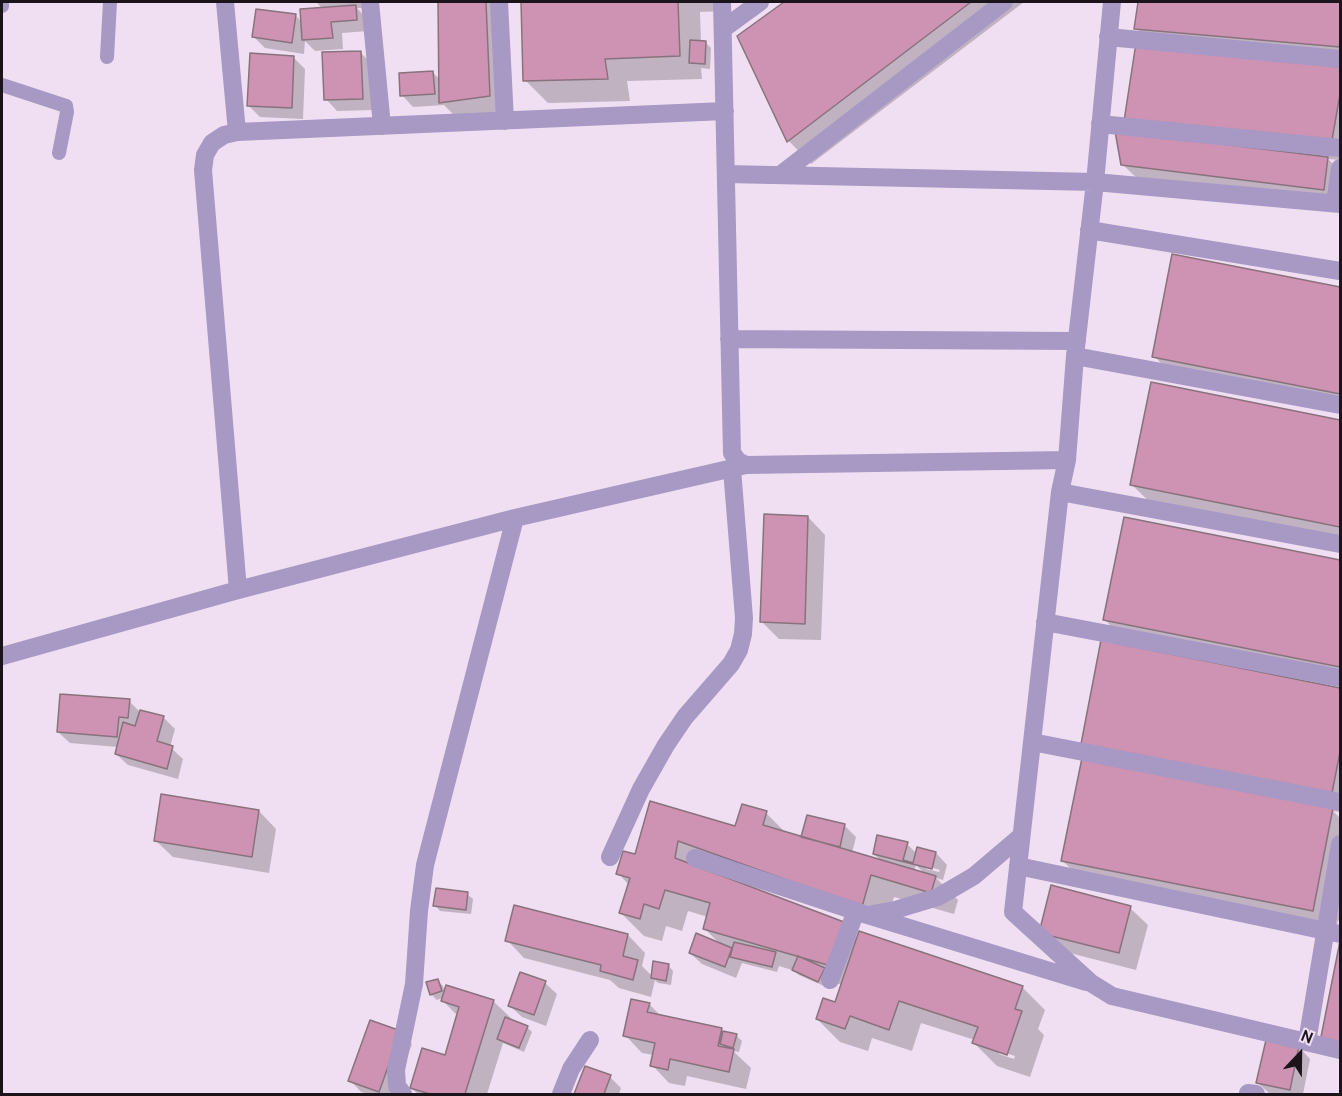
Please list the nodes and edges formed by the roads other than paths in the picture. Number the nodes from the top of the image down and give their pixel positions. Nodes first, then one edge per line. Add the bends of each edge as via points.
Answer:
1 (110, 2) edge
2 (225, 2) edge
3 (370, 2) edge
4 (498, 2) edge
5 (723, 2) edge
6 (760, 2) edge
7 (1004, 2) edge
8 (1112, 2) edge
9 (723, 29) junction
10 (1108, 37) junction
11 (107, 57) dead end
12 (1341, 59) edge
13 (2, 85) edge
14 (724, 111) junction
15 (505, 121) junction
16 (1100, 124) junction
17 (382, 126) junction
18 (237, 132) junction
19 (1341, 148) edge
20 (59, 153) dead end
21 (1341, 168) edge
22 (726, 174) junction
23 (780, 175) junction
24 (1095, 182) junction
25 (1338, 203) edge
26 (1089, 230) junction
27 (1341, 271) edge
28 (729, 339) junction
29 (1076, 349) junction
30 (1341, 405) edge
31 (1066, 460) junction
32 (739, 467) junction
33 (1060, 492) junction
34 (515, 518) junction
35 (1341, 544) edge
36 (238, 590) junction
37 (1045, 622) junction
38 (2, 656) edge
39 (1341, 678) edge
40 (1032, 742) junction
41 (1341, 802) edge
42 (1021, 836) junction
43 (1341, 844) edge
44 (610, 857) dead end
45 (695, 858) dead end
46 (1018, 866) junction
47 (862, 913) junction
48 (1333, 932) edge
49 (830, 980) dead end
50 (1091, 983) junction
51 (590, 1040) dead end
52 (1306, 1042) junction
53 (1341, 1050) edge
54 (403, 1095) edge
55 (561, 1095) edge

1 - 11 lane
2 - 18 street
3 - 17 street
4 - 15 street
5 - 9 street
6 - 9 street
7 - 23 street
8 - 10 street
9 - 14 street
10 - 12 street
10 - 16 street
13 - 20 lane via 66,106
14 - 15 street
14 - 22 street
15 - 17 street
16 - 19 street
16 - 24 street
17 - 18 street
18 - 36 street via 212,143 203,170
21 - 25 street
22 - 23 street
22 - 28 street
23 - 24 street
24 - 25 street
24 - 26 street
26 - 27 street
26 - 29 street
28 - 29 street
28 - 32 street via 732,453
29 - 30 street
29 - 31 street
31 - 32 street
31 - 33 street
32 - 34 street
32 - 44 street via 744,618 739,650 685,717 651,768
33 - 35 street
33 - 37 street
34 - 36 street
34 - 54 street via 425,865 414,984 396,1070 397,1086
36 - 38 street
37 - 39 street
37 - 40 street
40 - 41 street
40 - 42 street
42 - 46 street
42 - 47 street via 974,876 938,897 896,910
43 - 48 street
45 - 47 street
46 - 48 street
46 - 50 street via 1012,912
47 - 49 street
47 - 50 street
48 - 52 street
50 - 52 street via 1112,996
51 - 55 street via 571,1069
52 - 53 street

